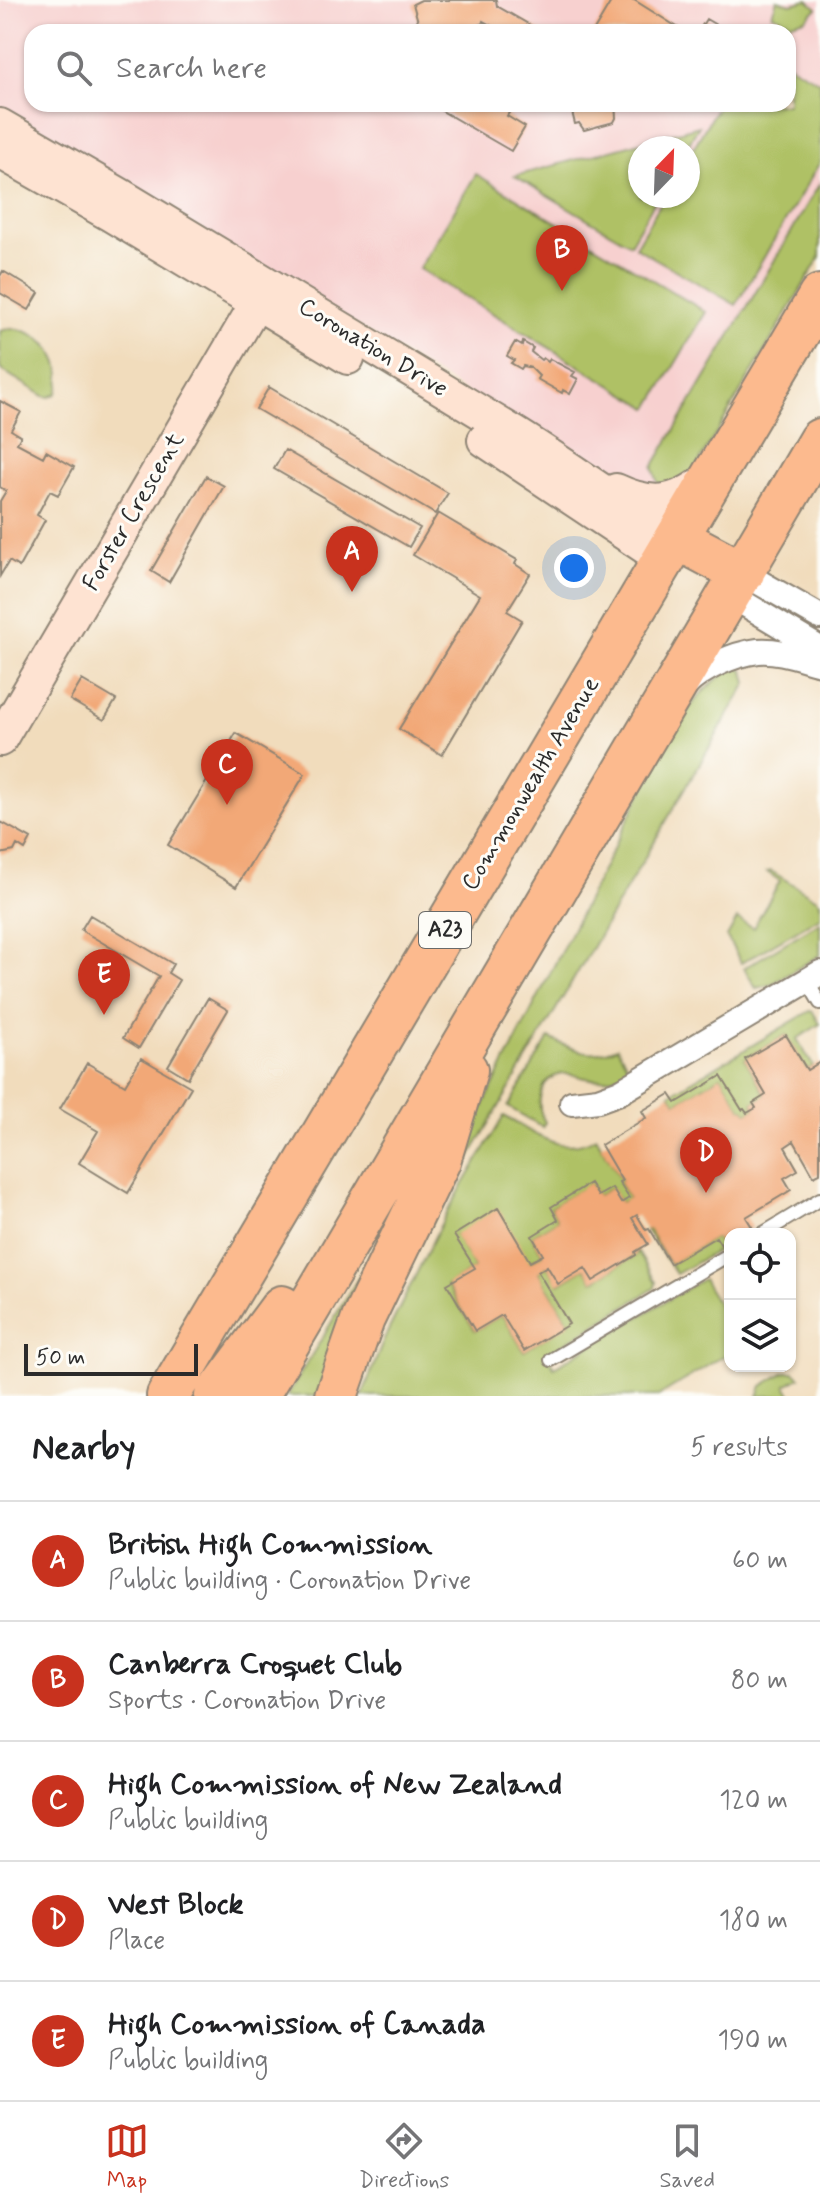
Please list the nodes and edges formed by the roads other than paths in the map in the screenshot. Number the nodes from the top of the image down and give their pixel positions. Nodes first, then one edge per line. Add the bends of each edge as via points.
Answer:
1 (0, 125) edge
2 (0, 152) edge
3 (261, 294) junction
4 (820, 296) edge
5 (820, 440) edge
6 (573, 469) junction
7 (716, 471) junction
8 (670, 549) junction
9 (737, 584) junction
10 (820, 617) edge
11 (820, 649) edge
12 (820, 663) edge
13 (649, 731) junction
14 (0, 740) edge
15 (814, 977) edge
16 (820, 1003) edge
17 (482, 1015) junction
18 (572, 1103) dead end
19 (335, 1116) junction
20 (820, 1199) edge
21 (772, 1228) edge
22 (724, 1258) edge
23 (551, 1360) dead end
24 (232, 1382) edge
25 (168, 1396) edge
26 (336, 1396) edge

1 - 3 street, Coronation Drive via 121,195
2 - 3 street, Coronation Drive
3 - 6 street, Coronation Drive
3 - 8 street, Coronation Drive via 508,454
3 - 14 street, Forster Crescent
4 - 7 highway, Commonwealth Avenue / A23
5 - 9 highway
6 - 7 street via 625,494 658,501 690,493
6 - 8 street, Coronation Drive via 641,517
7 - 8 highway, Commonwealth Avenue / A23
8 - 9 highway, Coronation Drive
8 - 19 highway, Commonwealth Avenue / A23
9 - 10 street
9 - 11 street
9 - 13 highway
12 - 13 street via 758,651 723,662 688,683
13 - 17 highway
15 - 16 lane
15 - 18 street via 620,1092
17 - 24 highway via 397,1157
17 - 26 highway via 439,1161 363,1319
19 - 24 highway
19 - 25 highway, Commonwealth Avenue / A23
20 - 21 lane
22 - 23 lane

